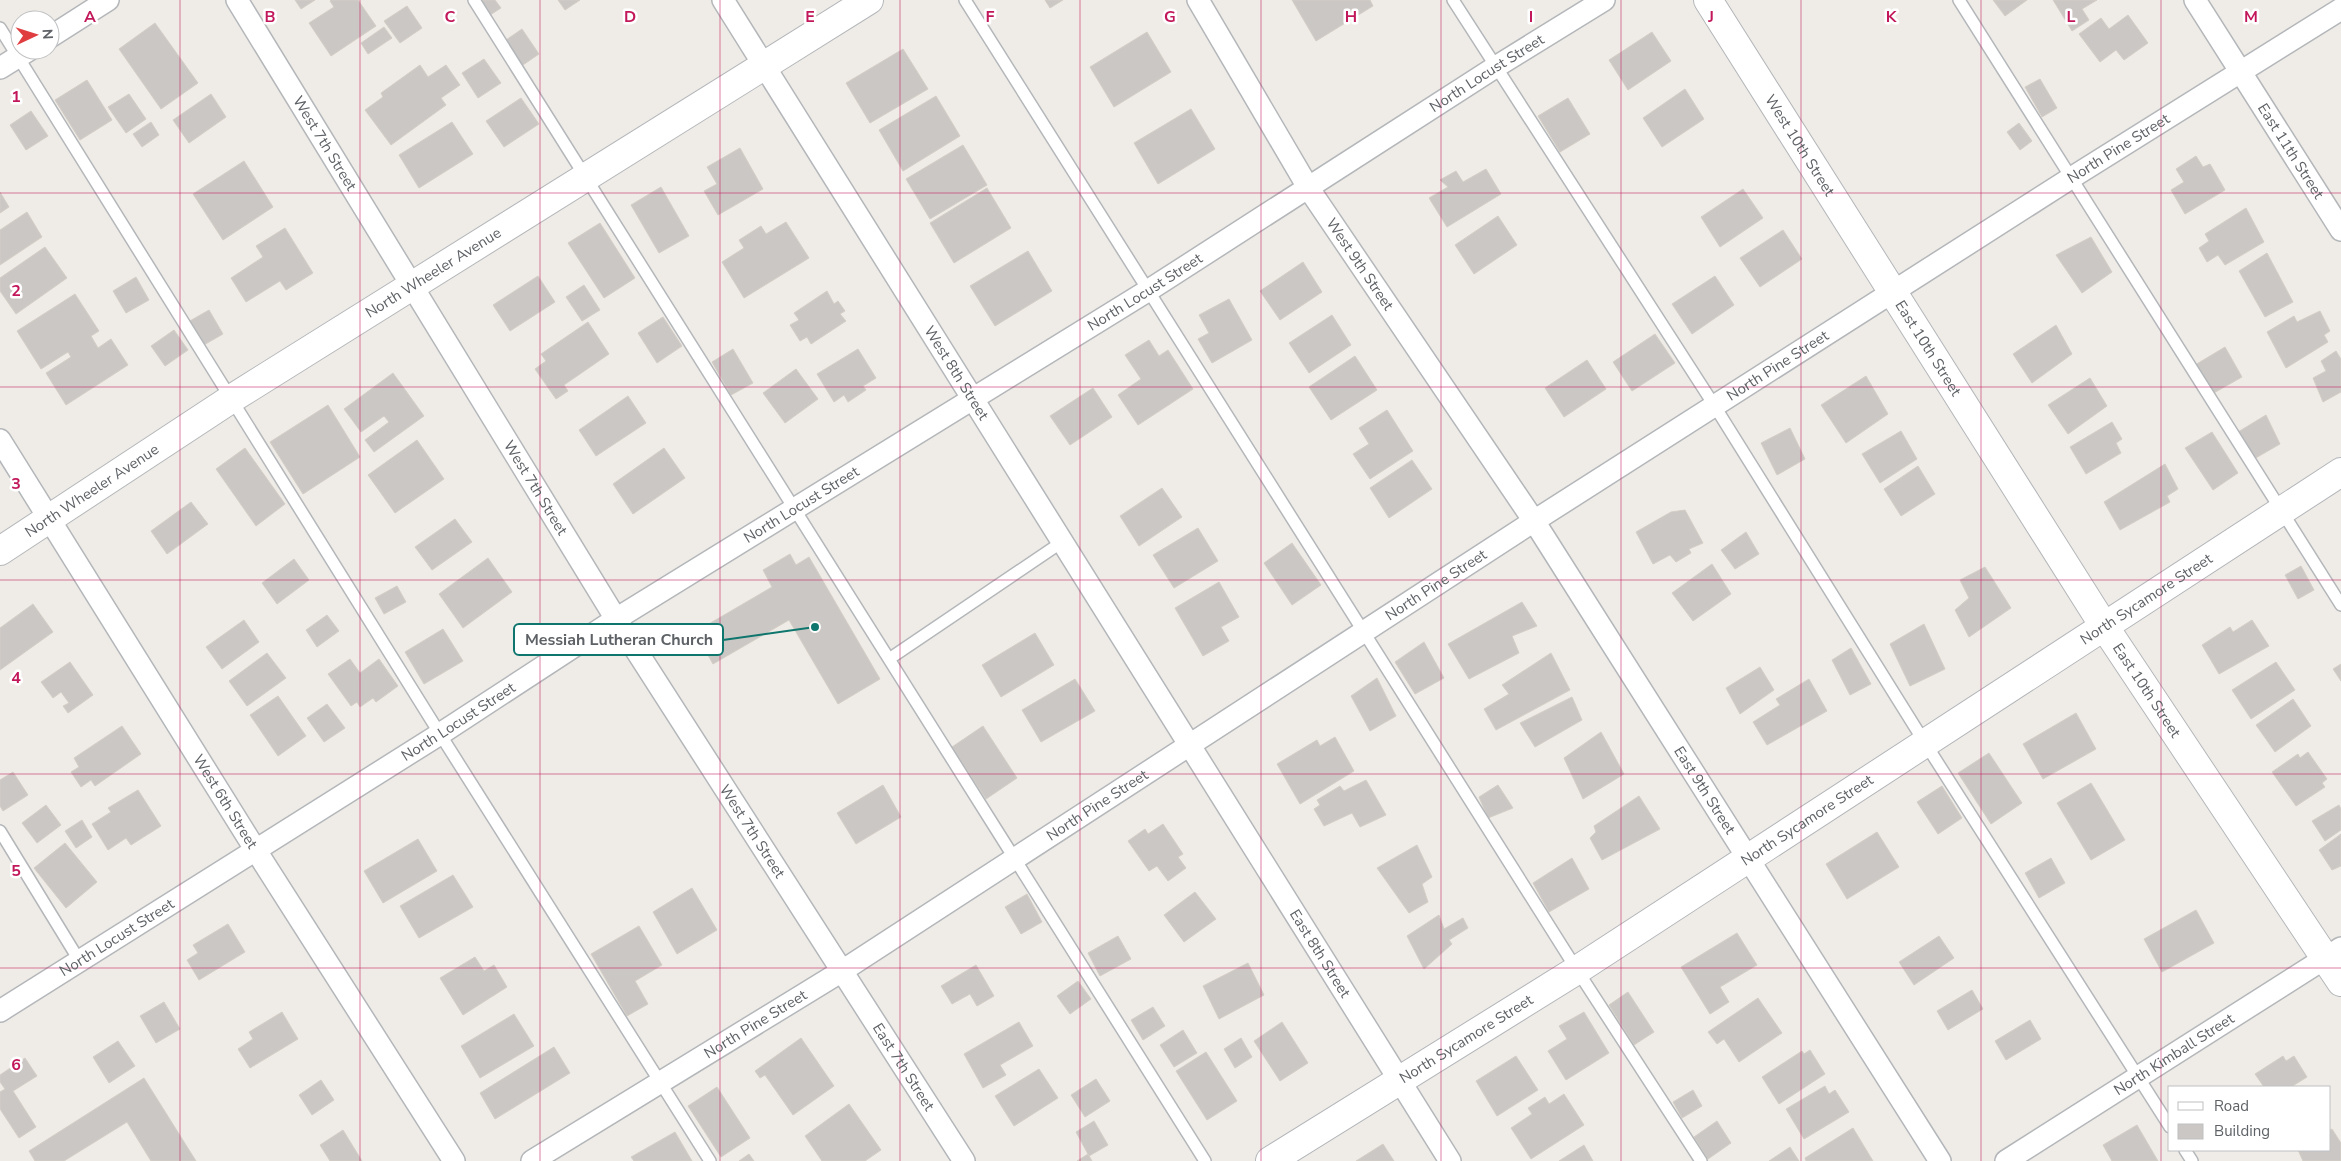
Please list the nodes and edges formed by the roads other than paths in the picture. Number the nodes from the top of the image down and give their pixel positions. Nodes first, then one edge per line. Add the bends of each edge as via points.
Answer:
1 (108, 0) edge
2 (237, 0) edge
3 (474, 0) edge
4 (723, 0) edge
5 (869, 0) edge
6 (965, 0) edge
7 (1198, 0) edge
8 (1453, 0) edge
9 (1604, 0) edge
10 (1708, 0) edge
11 (1959, 0) edge
12 (2195, 0) edge
13 (2341, 8) edge
14 (0, 28) edge
15 (60, 31) edge
16 (10, 38) edge
17 (13, 60) edge
18 (28, 60) edge
19 (765, 67) junction
20 (0, 68) edge
21 (1494, 68) junction
22 (2240, 72) junction
23 (586, 178) junction
24 (2071, 178) junction
25 (1309, 189) junction
26 (2341, 230) edge
27 (412, 285) junction
28 (1148, 290) junction
29 (1892, 292) junction
30 (231, 398) junction
31 (972, 399) junction
32 (1714, 405) junction
33 (0, 440) edge
34 (2341, 472) edge
35 (794, 509) junction
36 (2282, 510) junction
37 (49, 518) junction
38 (1534, 521) junction
39 (1062, 542) junction
40 (0, 550) edge
41 (2341, 605) edge
42 (616, 619) junction
43 (2104, 626) junction
44 (1364, 632) junction
45 (889, 659) junction
46 (440, 734) junction
47 (1925, 743) junction
48 (1189, 746) junction
49 (0, 832) edge
50 (255, 849) junction
51 (1747, 859) junction
52 (1015, 860) junction
53 (2334, 953) edge
54 (79, 960) junction
55 (1577, 970) junction
56 (842, 971) junction
57 (2341, 982) edge
58 (0, 1011) edge
59 (2138, 1077) junction
60 (1398, 1081) junction
61 (660, 1082) junction
62 (2168, 1124) edge
63 (454, 1161) edge
64 (532, 1161) edge
65 (710, 1161) edge
66 (964, 1161) edge
67 (1205, 1161) edge
68 (1270, 1161) edge
69 (1450, 1161) edge
70 (1701, 1161) edge
71 (1940, 1161) edge
72 (2006, 1161) edge

1 - 15 street
2 - 27 street, West 7th Street
3 - 23 lane
4 - 19 street, West 8th Street
5 - 19 street, North Wheeler Avenue
6 - 28 lane
7 - 25 street, West 9th Street
8 - 21 lane
9 - 21 street, North Locust Street
10 - 29 street, West 10th Street
11 - 24 lane
12 - 22 street, East 11th Street
13 - 22 street, North Pine Street
14 - 16 lane
17 - 20 street
18 - 30 lane
19 - 23 street, North Wheeler Avenue
19 - 31 street, West 8th Street
21 - 25 street, North Locust Street
21 - 32 lane
22 - 24 street, North Pine Street
22 - 26 street, East 11th Street
23 - 27 street, North Wheeler Avenue
23 - 35 lane
24 - 29 street, North Pine Street
24 - 36 lane
25 - 28 street, North Locust Street
25 - 38 street, West 9th Street
27 - 30 street, North Wheeler Avenue
27 - 42 street, West 7th Street
28 - 31 street, North Locust Street
28 - 44 lane
29 - 32 street, North Pine Street
29 - 43 street, East 10th Street
30 - 37 street, North Wheeler Avenue
30 - 46 lane
31 - 35 street, North Locust Street
31 - 39 street, West 8th Street
32 - 38 street, North Pine Street
32 - 47 lane
33 - 37 street, West 6th Street
34 - 36 street, North Sycamore Street
35 - 42 street, North Locust Street
35 - 45 lane
36 - 41 lane
36 - 43 street, North Sycamore Street
37 - 40 street, North Wheeler Avenue
37 - 50 street, West 6th Street
38 - 44 street, North Pine Street
38 - 51 street, East 9th Street
39 - 45 lane
39 - 48 street, West 8th Street
42 - 46 street, North Locust Street
42 - 56 street, West 7th Street
43 - 47 street, North Sycamore Street
43 - 53 street, East 10th Street
44 - 48 street, North Pine Street
44 - 55 lane
45 - 52 lane
46 - 50 street, North Locust Street
46 - 61 lane
47 - 51 street, North Sycamore Street
47 - 59 lane
48 - 52 street, North Pine Street
48 - 60 street, East 8th Street
49 - 54 lane
50 - 54 street, North Locust Street
50 - 63 street, West 6th Street
51 - 55 street, North Sycamore Street
51 - 71 street, East 9th Street
52 - 56 street, North Pine Street
52 - 67 lane
53 - 57 street, East 10th Street
53 - 59 street, North Kimball Street
54 - 58 street, North Locust Street
55 - 60 street, North Sycamore Street
55 - 70 lane
56 - 61 street, North Pine Street
56 - 66 street, East 7th Street
59 - 62 lane
59 - 72 street, North Kimball Street
60 - 68 street, North Sycamore Street
60 - 69 street, East 8th Street
61 - 64 street, North Pine Street
61 - 65 lane

